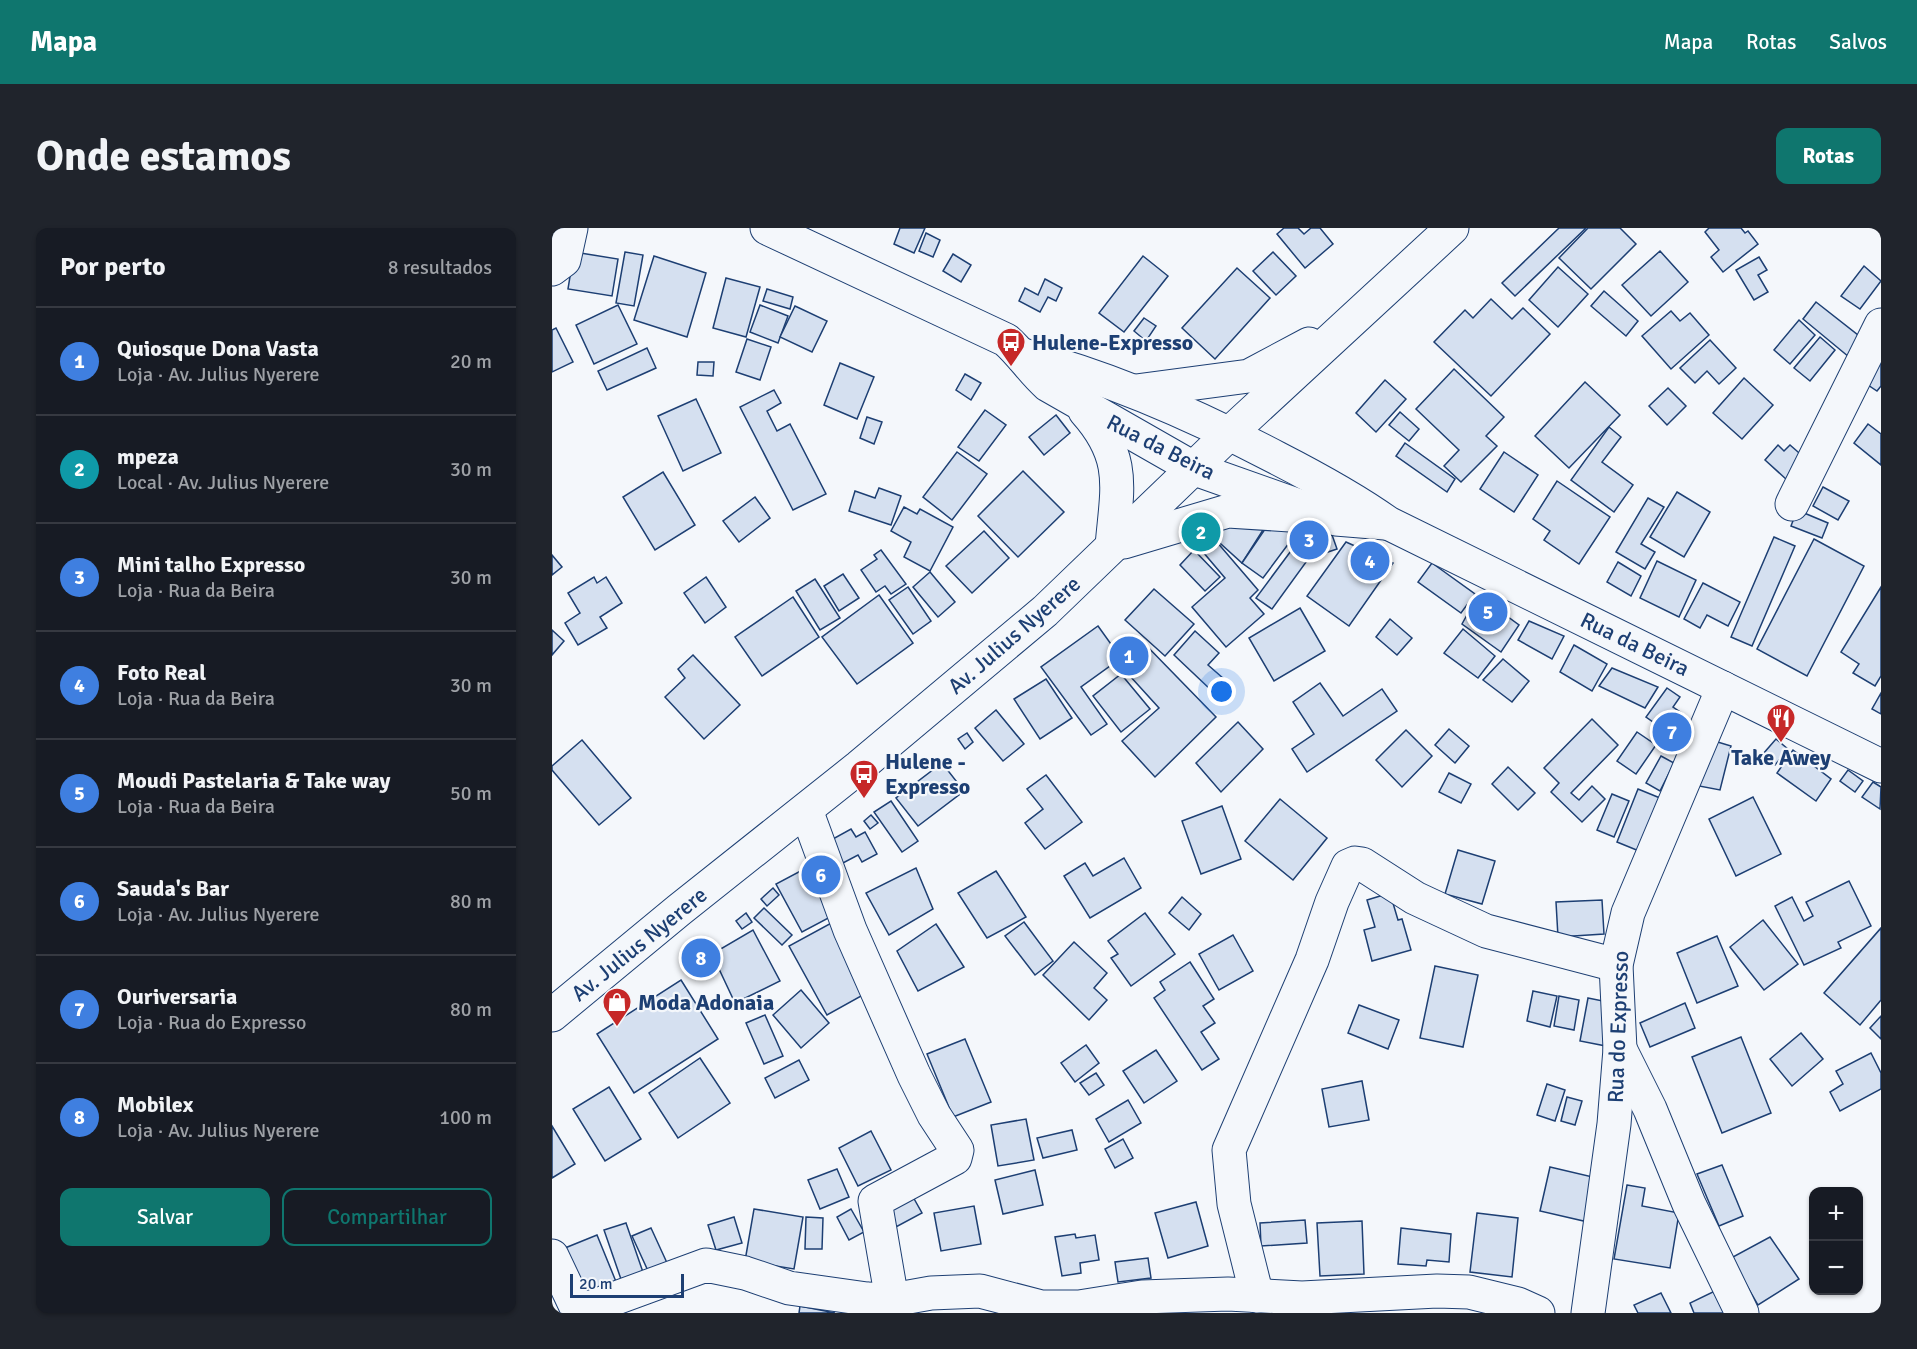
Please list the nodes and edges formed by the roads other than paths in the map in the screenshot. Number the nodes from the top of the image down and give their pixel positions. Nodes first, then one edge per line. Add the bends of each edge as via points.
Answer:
1 (571, 228) edge
2 (767, 228) edge
3 (1452, 228) edge
4 (552, 270) edge
5 (1358, 315) junction
6 (1881, 325) edge
7 (1015, 347) junction
8 (1134, 391) junction
9 (1079, 404) junction
10 (1230, 433) junction
11 (1195, 469) junction
12 (1792, 504) dead end
13 (1336, 519) junction
14 (1388, 523) junction
15 (1112, 546) junction
16 (1722, 688) junction
17 (1881, 766) edge
18 (806, 810) junction
19 (1616, 965) junction
20 (552, 1015) edge
21 (1620, 1049) junction
22 (552, 1256) edge
23 (1257, 1296) junction
24 (892, 1300) junction
25 (1103, 1308) edge
26 (579, 1313) edge
27 (1538, 1313) edge
28 (1588, 1313) edge
29 (1742, 1313) edge

1 - 4 street via 564,260
2 - 7 street, Rua da Beira
3 - 5 street, Av. Julius Nyerere
5 - 8 street via 1249,376
5 - 10 street, Av. Julius Nyerere
6 - 12 street
7 - 8 street, Rua da Beira
7 - 9 street, Rua da Beira via 1035,374
8 - 10 street, Rua da Beira
9 - 11 street, Rua da Beira
9 - 15 street via 1102,430 1119,473
10 - 11 street, Av. Julius Nyerere
10 - 14 street, Rua da Beira via 1336,489
11 - 13 street, Rua da Beira
11 - 15 street, Av. Julius Nyerere
13 - 14 street, Rua da Beira
13 - 15 street via 1228,511
14 - 16 street, Rua da Beira
15 - 18 street, Av. Julius Nyerere via 1045,611
16 - 17 street, Rua da Beira
16 - 19 street, Rua do Expresso via 1628,913
18 - 20 street, Av. Julius Nyerere
18 - 24 street via 850,930 919,1085 957,1150 955,1158 874,1201
19 - 21 street, Rua do Expresso
19 - 23 street via 1486,931 1415,898 1362,864 1348,866 1312,960 1229,1150 1234,1204
21 - 28 street, Rua do Expresso via 1614,1124
21 - 29 street
22 - 26 street
23 - 25 street via 1142,1297
23 - 27 street via 1469,1292
24 - 25 street via 980,1291 1041,1307
24 - 26 street via 826,1295 706,1265

